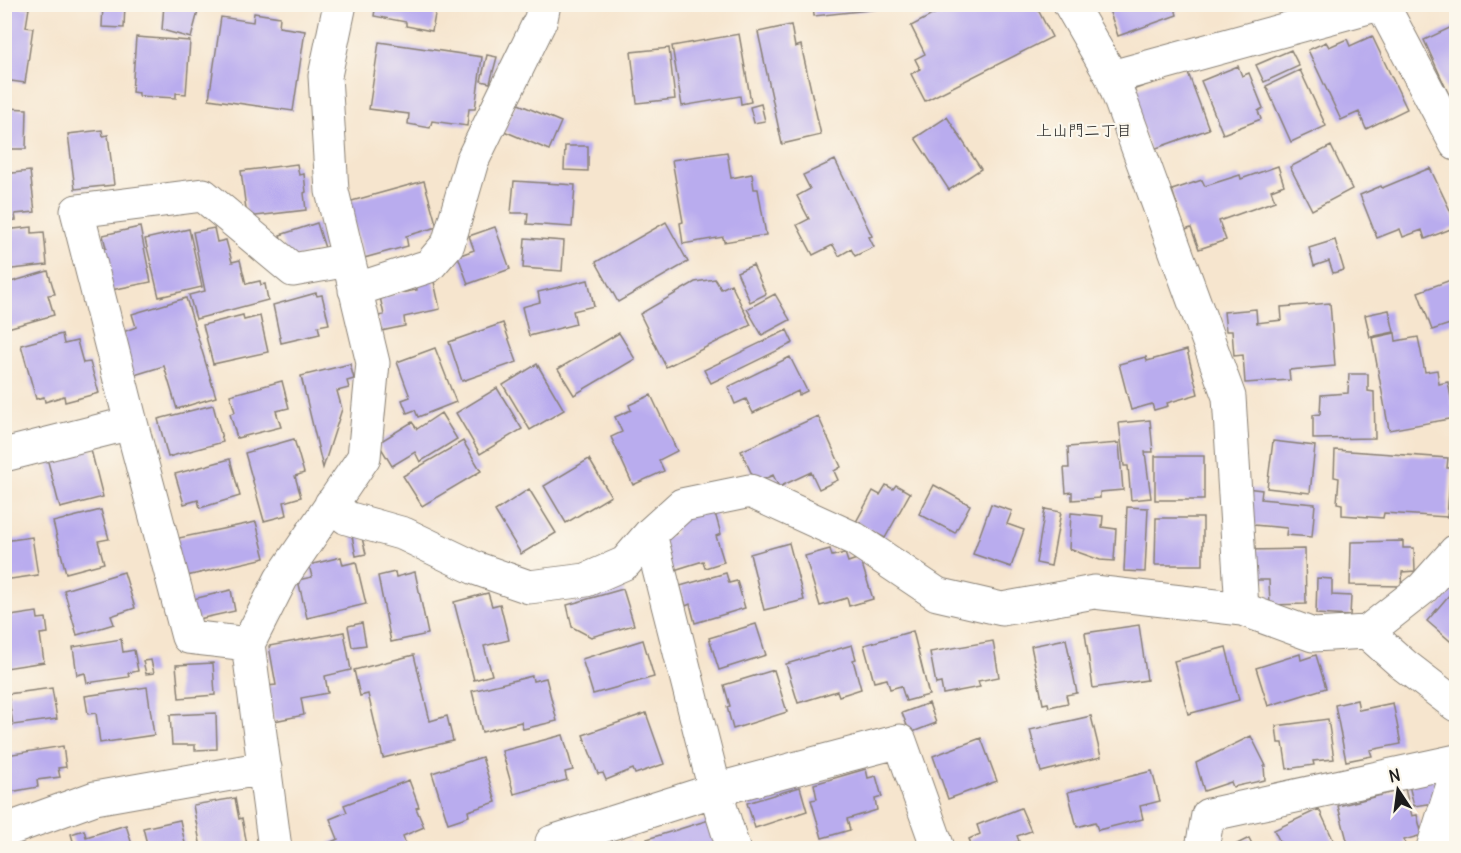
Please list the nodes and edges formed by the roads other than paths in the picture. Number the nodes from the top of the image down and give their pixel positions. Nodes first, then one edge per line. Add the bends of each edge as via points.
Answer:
1 (340, 4) edge
2 (544, 4) edge
3 (1070, 4) edge
4 (1381, 4) edge
5 (1112, 77) junction
6 (1456, 144) edge
7 (351, 275) junction
8 (131, 423) junction
9 (4, 455) edge
10 (332, 504) junction
11 (650, 534) junction
12 (1456, 551) edge
13 (1242, 609) junction
14 (1367, 632) junction
15 (248, 644) junction
16 (1456, 705) edge
17 (1456, 761) edge
18 (266, 768) junction
19 (1456, 775) edge
20 (714, 790) junction
21 (4, 831) edge
22 (546, 846) edge
23 (275, 849) edge
24 (733, 849) edge
25 (938, 849) edge
26 (1202, 849) edge
27 (1432, 849) edge

1 - 7 street via 325,76 332,191
2 - 7 street via 541,19 472,160 448,244 429,266
3 - 5 street
4 - 5 street
4 - 6 street
5 - 13 street via 1229,397
7 - 8 street via 293,270 204,195 77,211
7 - 10 street via 373,363 364,457
8 - 9 street
8 - 15 street via 188,637
10 - 11 street via 347,518 404,534 475,568 529,587 586,580 625,562
10 - 15 street via 281,579
11 - 13 street via 682,505 750,491 855,539 937,594 1002,609 1094,592
11 - 20 street
12 - 14 street via 1423,588
13 - 14 street via 1313,635
14 - 16 street
15 - 18 street
17 - 26 street via 1208,815
18 - 21 street via 95,798
18 - 23 street
19 - 27 street
20 - 22 street
20 - 24 street
20 - 25 street via 900,741

